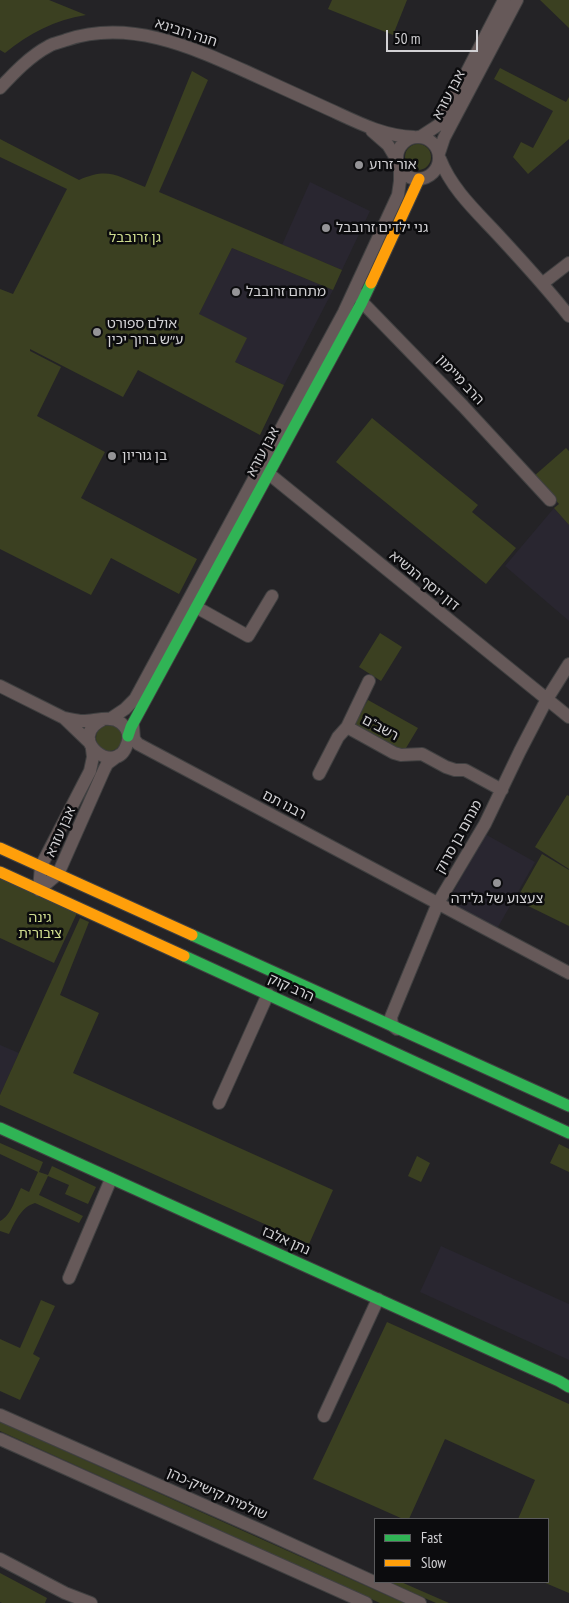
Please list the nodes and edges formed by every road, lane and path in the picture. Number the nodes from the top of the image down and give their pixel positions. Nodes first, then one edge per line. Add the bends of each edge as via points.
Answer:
1 (504, 0) edge
2 (517, 0) edge
3 (0, 88) edge
4 (366, 127) junction
5 (417, 137) junction
6 (439, 156) junction
7 (399, 164) junction
8 (421, 178) junction
9 (462, 196) junction
10 (569, 263) edge
11 (360, 278) junction
12 (544, 283) junction
13 (362, 302) junction
14 (569, 316) edge
15 (265, 470) junction
16 (550, 500) dead end
17 (272, 596) dead end
18 (196, 607) junction
19 (569, 664) edge
20 (369, 681) dead end
21 (0, 686) edge
22 (548, 700) junction
23 (569, 717) edge
24 (64, 718) junction
25 (107, 719) junction
26 (134, 721) junction
27 (347, 728) junction
28 (128, 736) junction
29 (91, 746) junction
30 (120, 754) junction
31 (319, 774) dead end
32 (502, 790) junction
33 (0, 848) edge
34 (41, 866) junction
35 (0, 872) edge
36 (58, 874) junction
37 (39, 890) junction
38 (438, 903) junction
39 (569, 973) edge
40 (268, 994) junction
41 (396, 1029) junction
42 (219, 1103) dead end
43 (569, 1106) edge
44 (0, 1128) edge
45 (569, 1132) edge
46 (111, 1179) junction
47 (68, 1278) dead end
48 (378, 1299) junction
49 (566, 1384) edge
50 (0, 1415) edge
51 (324, 1416) dead end
52 (0, 1439) edge
53 (0, 1559) edge
54 (374, 1582) edge
55 (376, 1583) edge
56 (63, 1598) edge
57 (91, 1603) edge
58 (366, 1603) edge
59 (420, 1603) edge

1 - 5 street, אבן עזרא via 440,124
2 - 6 street, אבן עזרא via 444,138
3 - 4 street, חנה רובינא via 19,68 49,46 82,34 113,31 152,36 188,47
4 - 5 street, חנה רובינא via 396,136
4 - 7 street, חנה רובינא via 388,145
5 - 6 street via 432,142
5 - 7 street via 403,143 398,154
6 - 8 street via 436,170
6 - 9 street via 444,170
7 - 8 street via 408,176
7 - 11 street, אבן עזרא via 398,195
8 - 9 street via 442,183
8 - 13 main road, אבן עזרא
9 - 12 street
10 - 12 street
11 - 13 street
11 - 15 street, אבן עזרא
12 - 14 street
13 - 15 main road, אבן עזרא
13 - 16 street, הרב מיימון
15 - 18 main road, אבן עזרא
15 - 22 street, דון יוסף הנשיא
15 - 25 street, אבן עזרא via 135,699
17 - 18 street via 248,636
18 - 26 main road, אבן עזרא
19 - 22 street, מנחם בן סרוק
20 - 27 street, רשב"ם
21 - 24 street
22 - 23 street, דון יוסף הנשיא
22 - 32 street, מנחם בן סרוק
24 - 25 street via 84,721
24 - 29 street
25 - 28 street via 122,724
25 - 29 street via 93,726 89,737
26 - 28 main road, אבן עזרא
26 - 38 street, רבנו תם via 134,739 138,744
27 - 31 street via 338,737
27 - 32 street, רשב"ם via 394,753 422,754 446,767 465,770
28 - 30 street via 125,749
29 - 30 street via 108,758
29 - 34 street, אבן עזרא via 90,772
30 - 36 street, אבן עזרא via 104,770
32 - 38 street, מנחם בן סרוק
33 - 34 main road, הרב קוק
34 - 36 main road, הרב קוק
34 - 37 street, אבן עזרא
35 - 37 main road, הרב קוק
36 - 37 street, אבן עזרא
36 - 41 main road, הרב קוק
37 - 40 main road, הרב קוק
38 - 39 street
38 - 41 street, מנחם בן סרוק via 391,1017
40 - 42 street
40 - 45 main road, הרב קוק
41 - 43 main road, הרב קוק
44 - 46 main road, נתן אלבז
46 - 47 street
46 - 48 main road, נתן אלבז
48 - 49 main road, נתן אלבז
48 - 51 street
50 - 54 street, שולמית קישיק-כהן
52 - 58 street
53 - 56 street
55 - 59 street, שולמית קישיק-כהן
56 - 57 street

